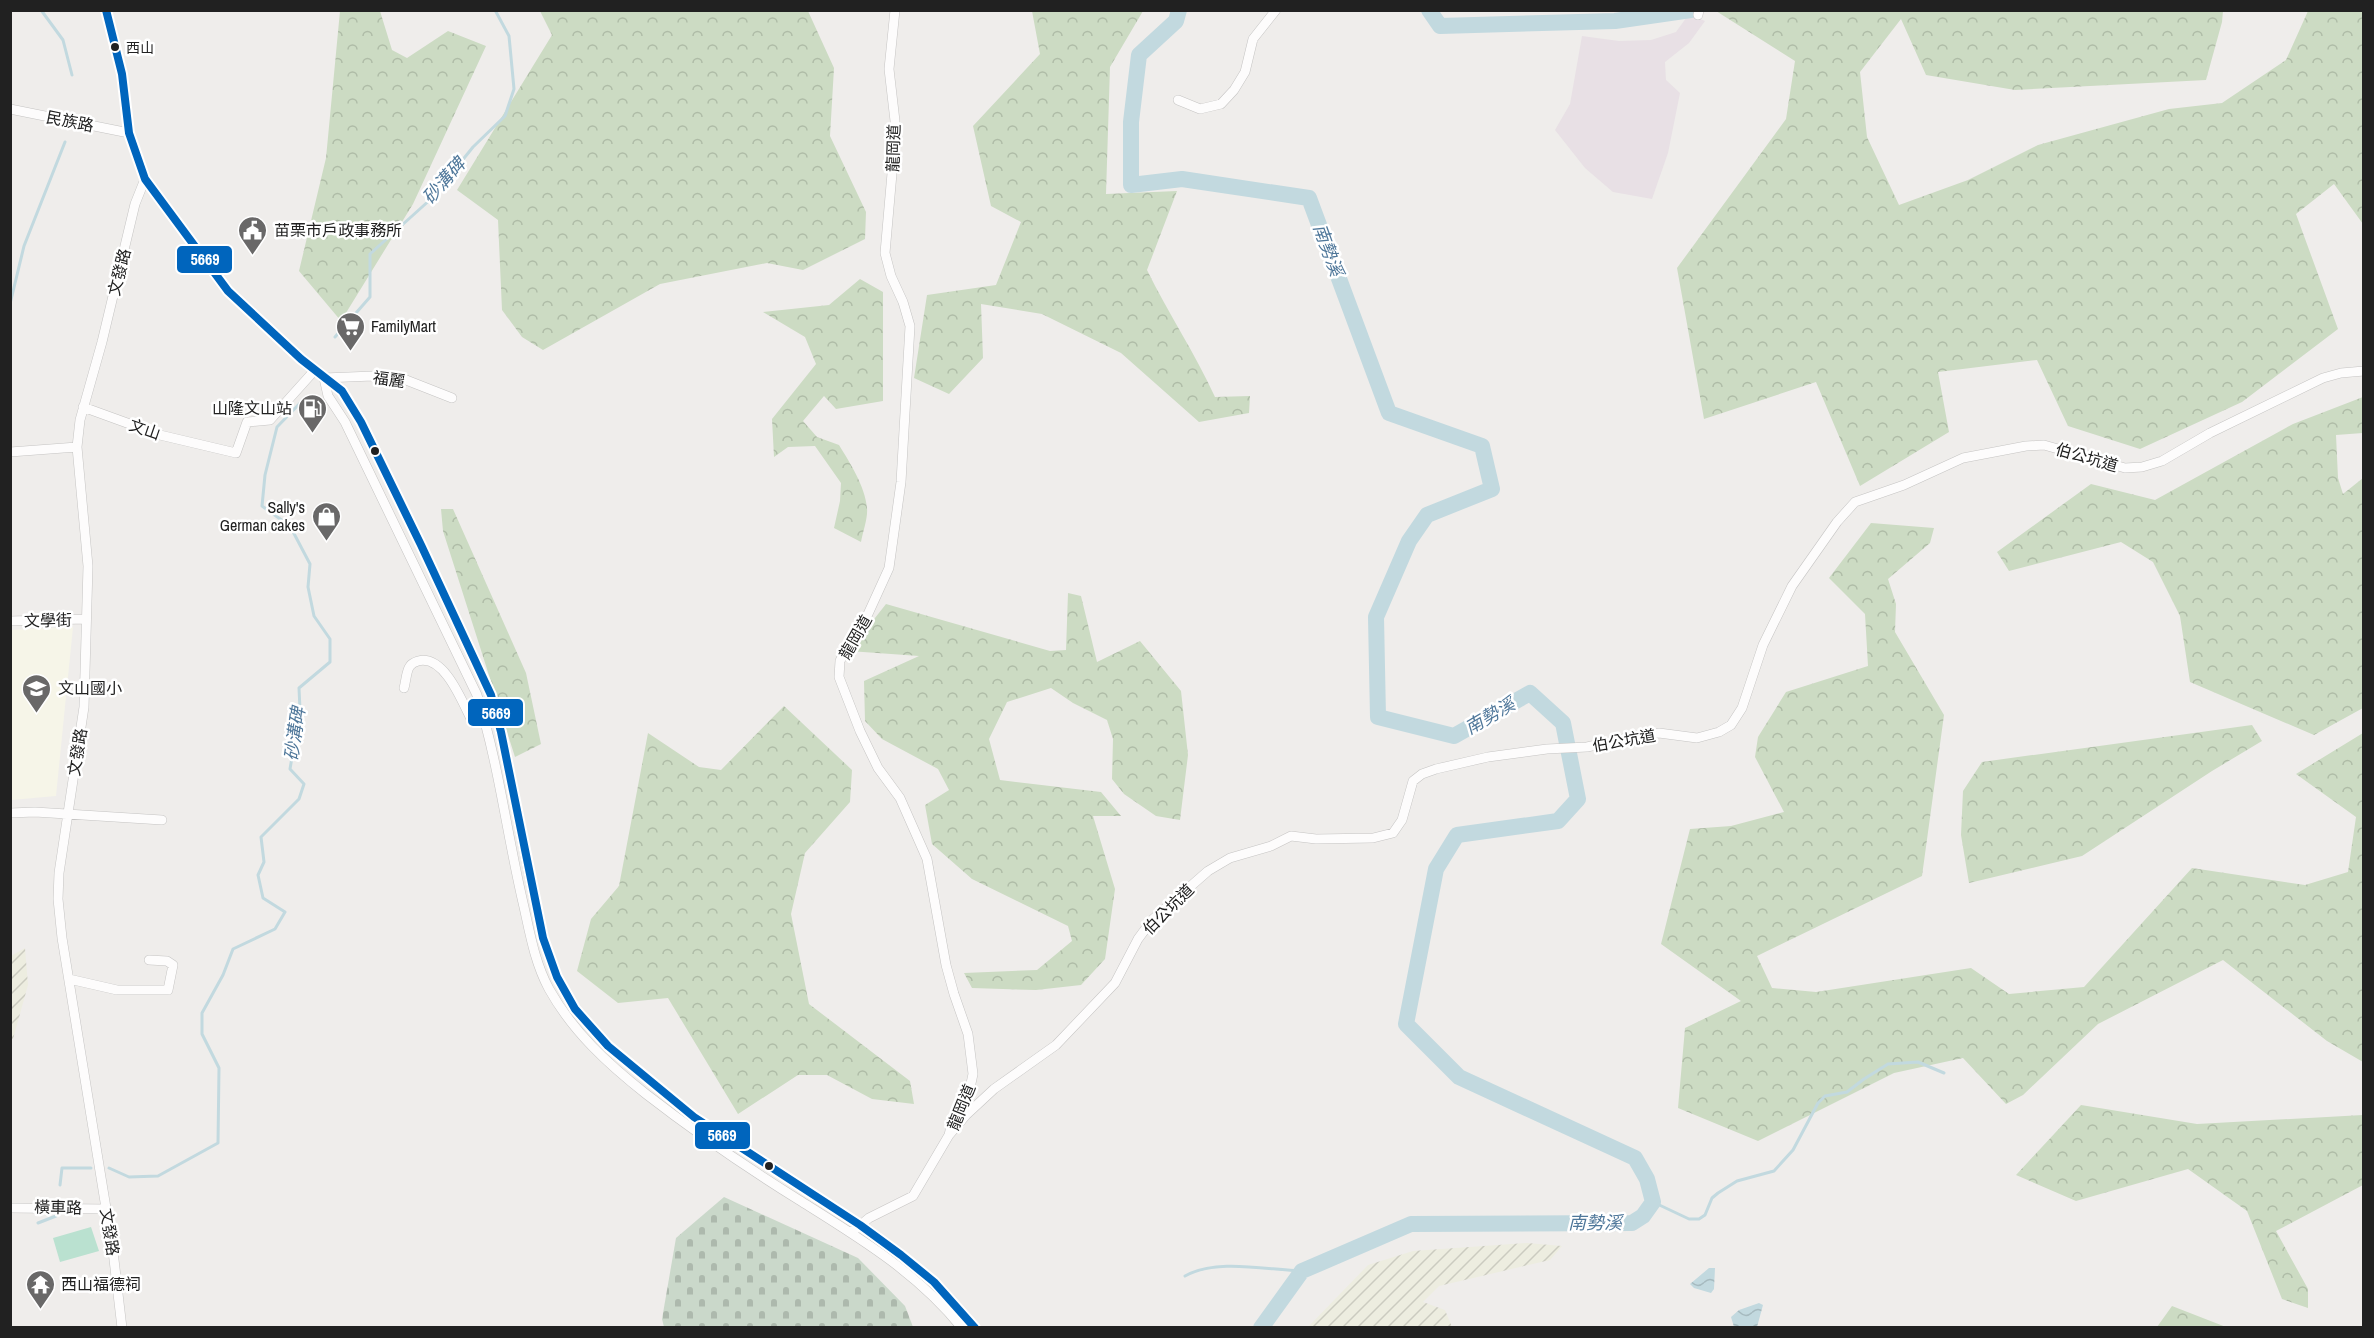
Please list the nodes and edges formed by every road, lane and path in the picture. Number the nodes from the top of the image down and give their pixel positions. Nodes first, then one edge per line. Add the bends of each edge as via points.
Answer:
1 (106, 10) edge
2 (895, 10) edge
3 (1276, 10) edge
4 (1178, 100) dead end
5 (10, 109) edge
6 (129, 133) junction
7 (145, 179) junction
8 (314, 370) junction
9 (2364, 371) edge
10 (324, 378) junction
11 (452, 398) dead end
12 (83, 407) junction
13 (77, 447) junction
14 (10, 452) edge
15 (446, 599) junction
16 (434, 605) junction
17 (85, 619) junction
18 (10, 621) edge
19 (404, 688) dead end
20 (486, 721) junction
21 (10, 813) edge
22 (68, 814) junction
23 (162, 820) dead end
24 (520, 831) junction
25 (508, 834) junction
26 (149, 960) dead end
27 (69, 980) junction
28 (608, 1046) junction
29 (599, 1055) junction
30 (694, 1117) junction
31 (687, 1126) junction
32 (949, 1135) junction
33 (10, 1208) edge
34 (106, 1209) junction
35 (860, 1225) junction
36 (852, 1233) junction
37 (122, 1328) edge
38 (962, 1328) edge
39 (975, 1328) edge

1 - 6 street via 122,74
2 - 32 street, 龍岡道 via 889,69 895,121 885,253 910,326 901,482 889,568 863,625 852,636 840,661 839,677 860,731 878,768 900,798 927,859 946,965 974,1064 970,1088 953,1118
3 - 4 street via 1253,39 1245,72 1221,104 1200,109
5 - 6 street, 民族路
6 - 7 street
7 - 8 street via 228,291
7 - 12 street, 文發路 via 135,204
8 - 10 street
8 - 12 street, 文山 via 270,420 247,422 236,453 160,435
9 - 32 street, 伯公坑道 via 2324,378 2142,467 2126,468 2044,444 2026,446 1963,458 1855,502 1792,586 1763,645 1742,708 1731,725 1697,738 1659,733 1587,747 1488,757 1422,774 1413,781 1402,820 1393,833 1373,838 1291,836 1230,858 1208,871 1152,920 1115,983 1063,1038 994,1089
10 - 11 street, 福麗 via 401,378
10 - 15 street via 342,391 361,422
10 - 16 street via 328,396 345,422
12 - 13 street, 文發路
13 - 14 street
13 - 17 street, 文發路 via 88,566
15 - 16 street
15 - 24 street via 491,695
16 - 20 street
17 - 18 street, 文學街
17 - 22 street, 文發路 via 84,707
19 - 20 street via 412,663 434,663 444,670 473,723
20 - 25 street
21 - 22 street
22 - 23 street
22 - 27 street, 文發路 via 58,899
24 - 25 street
24 - 28 street via 543,938 557,977 575,1009
25 - 29 street via 540,968 566,1018
26 - 27 street via 173,964 168,990 117,990
27 - 34 street, 文發路
28 - 29 street
28 - 30 street
29 - 31 street
30 - 31 street
30 - 35 street
31 - 36 street
32 - 35 street, 龍岡道 via 913,1196
33 - 34 street, 橫車路
34 - 37 street, 文發路
35 - 36 street, 龍岡道
35 - 39 street via 934,1282
36 - 38 street via 927,1290

